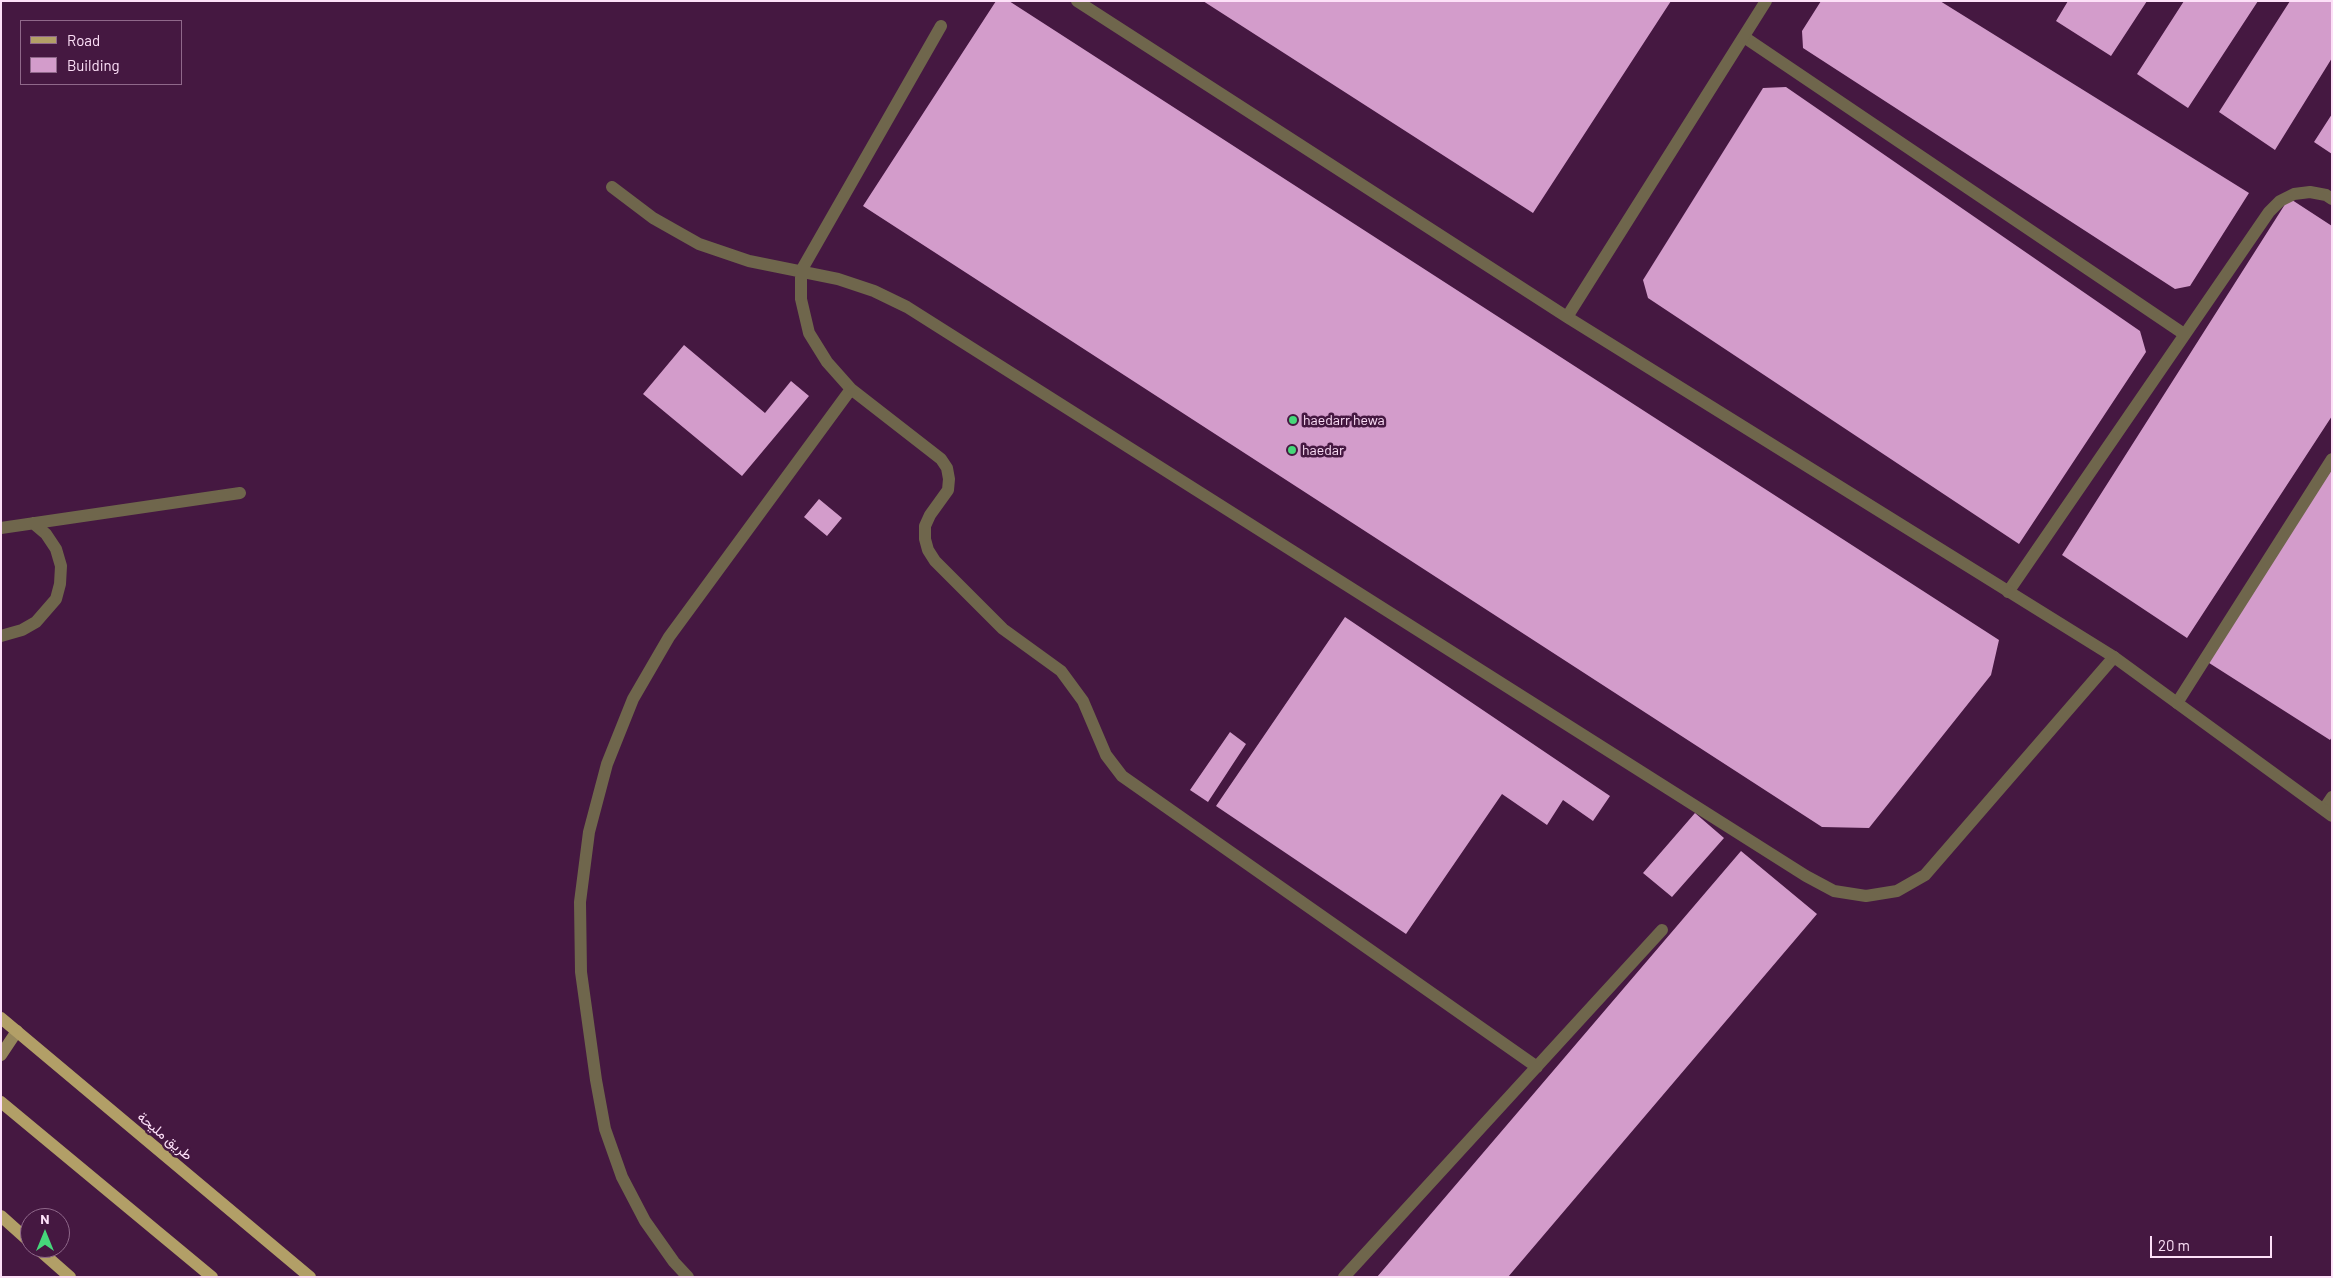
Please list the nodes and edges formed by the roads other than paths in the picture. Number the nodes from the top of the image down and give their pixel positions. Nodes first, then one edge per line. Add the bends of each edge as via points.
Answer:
1 (1077, 1) edge
2 (1766, 1) edge
3 (941, 26) dead end
4 (1744, 37) junction
5 (612, 186) dead end
6 (2332, 199) edge
7 (801, 271) junction
8 (1567, 317) junction
9 (2184, 334) junction
10 (851, 389) junction
11 (2332, 459) edge
12 (240, 493) dead end
13 (33, 523) junction
14 (1, 528) edge
15 (2008, 592) junction
16 (1, 636) edge
17 (2114, 657) junction
18 (2177, 703) junction
19 (2332, 797) edge
20 (2328, 812) edge
21 (1662, 930) dead end
22 (1, 1018) edge
23 (17, 1031) junction
24 (1, 1032) edge
25 (1, 1056) edge
26 (1536, 1067) junction
27 (1, 1102) edge
28 (1, 1216) edge
29 (20, 1233) edge
30 (48, 1258) edge
31 (70, 1277) edge
32 (212, 1277) edge
33 (310, 1277) edge
34 (688, 1277) edge
35 (1344, 1277) edge

1 - 8 street
2 - 4 street
3 - 7 street
4 - 8 street
4 - 9 street
5 - 7 street via 653,218 700,244 749,261
6 - 9 street via 2310,192 2294,194 2280,201
7 - 10 street via 801,299 809,332 827,362
7 - 17 street via 874,291 908,307 1834,891 1866,896 1897,891 1925,875
8 - 15 street
9 - 15 street
10 - 26 street via 942,459 950,479 948,490 925,526 928,550 1002,629 1061,671 1083,701 1106,755 1122,776
10 - 34 street via 669,637 633,698 607,764 589,832 580,902 581,972 605,1129 622,1177 645,1221
11 - 18 street
12 - 13 street
13 - 14 street
13 - 16 street via 56,549 61,566 56,599 36,622
15 - 17 street
17 - 18 street
18 - 20 street
19 - 20 street
21 - 26 street
22 - 23 main road, طريق مليحة
23 - 24 main road
23 - 25 main road
23 - 33 main road, طريق مليحة
26 - 35 street
27 - 32 main road
28 - 29 main road
30 - 31 main road

